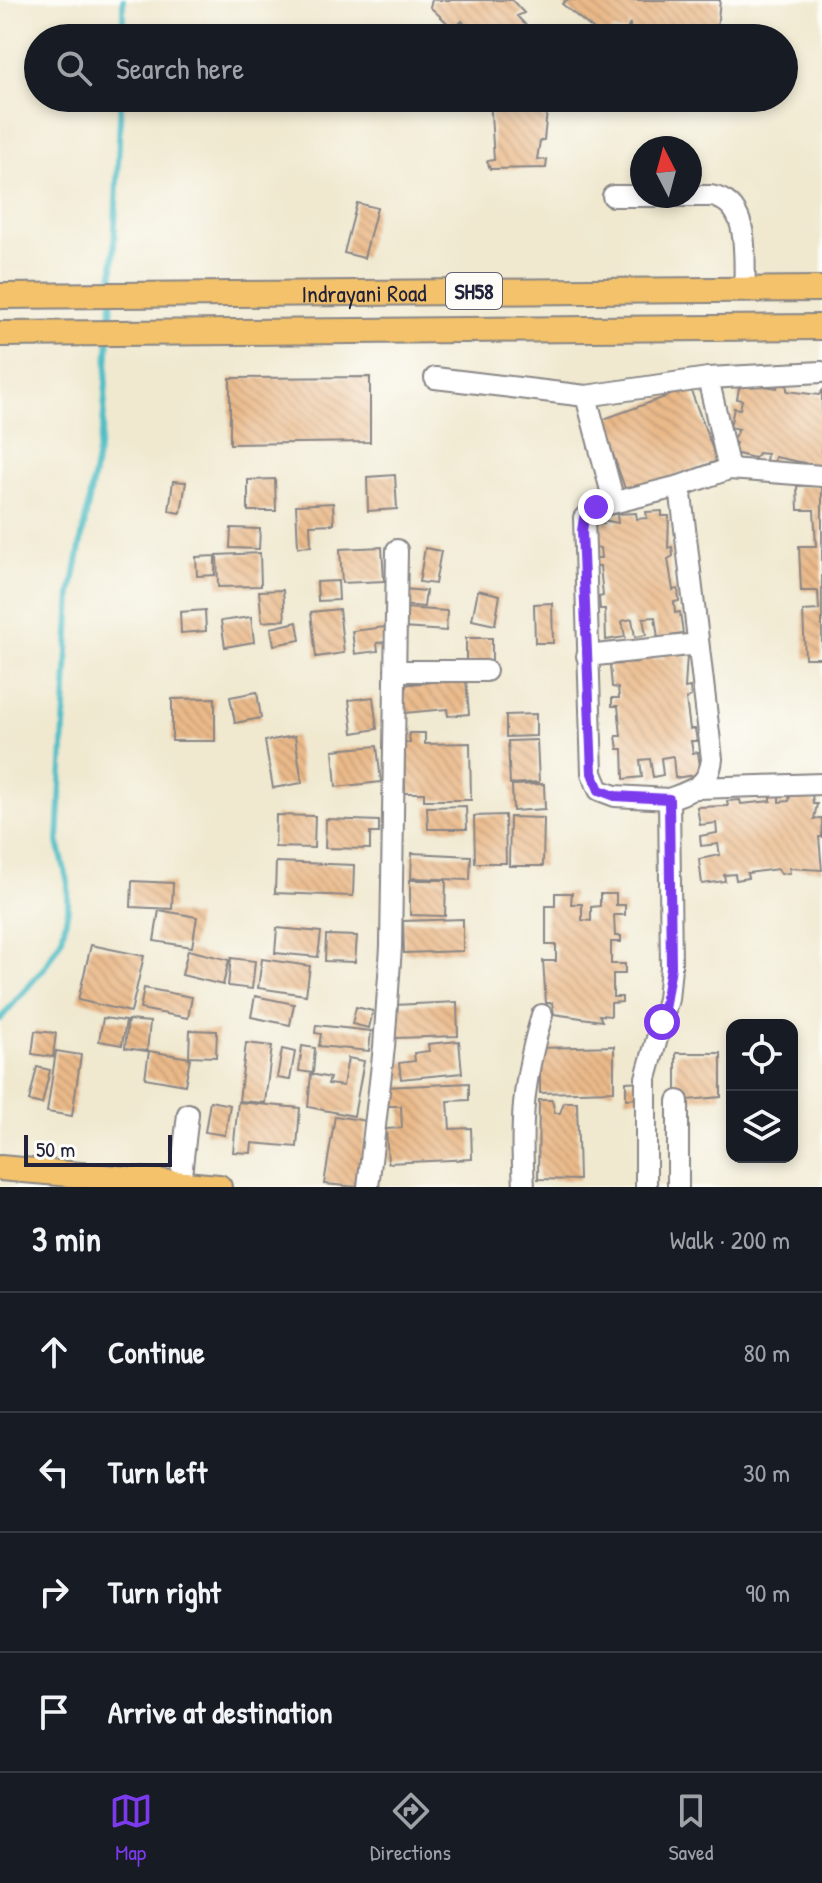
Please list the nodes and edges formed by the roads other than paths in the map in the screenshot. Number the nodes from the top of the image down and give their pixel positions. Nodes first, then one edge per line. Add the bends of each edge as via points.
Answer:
1 (613, 196) dead end
2 (822, 289) edge
3 (745, 290) junction
4 (0, 296) edge
5 (822, 327) edge
6 (0, 334) edge
7 (822, 372) edge
8 (435, 378) dead end
9 (708, 378) junction
10 (586, 396) junction
11 (729, 469) junction
12 (822, 476) edge
13 (680, 486) junction
14 (614, 502) junction
15 (397, 550) dead end
16 (698, 644) junction
17 (587, 656) junction
18 (395, 671) junction
19 (486, 671) dead end
20 (822, 784) edge
21 (698, 788) junction
22 (669, 799) junction
23 (542, 1015) dead end
24 (678, 1101) dead end
25 (188, 1114) dead end
26 (0, 1168) edge
27 (59, 1181) edge
28 (180, 1184) junction
29 (219, 1187) edge
30 (368, 1187) edge
31 (524, 1187) edge
32 (646, 1187) edge
33 (678, 1187) edge

1 - 3 street via 723,198 740,218
2 - 3 main road, Indrayani Road / SH58
3 - 4 main road, Indrayani Road / SH58
5 - 6 main road, Indrayani Road / SH58
7 - 9 street
8 - 10 street
9 - 10 street
9 - 11 street
10 - 14 street
11 - 12 street
11 - 13 street
13 - 14 street
13 - 16 street
14 - 17 street via 596,507 584,518
15 - 18 street
16 - 17 street
16 - 21 street via 712,759 710,776
17 - 22 street via 592,773 599,790
18 - 19 street
18 - 30 street via 391,947
20 - 21 street
21 - 22 street
22 - 32 street via 671,967 668,999 646,1078
23 - 31 street via 520,1118
24 - 33 street
25 - 28 street
26 - 27 main road
27 - 28 main road
28 - 29 main road

